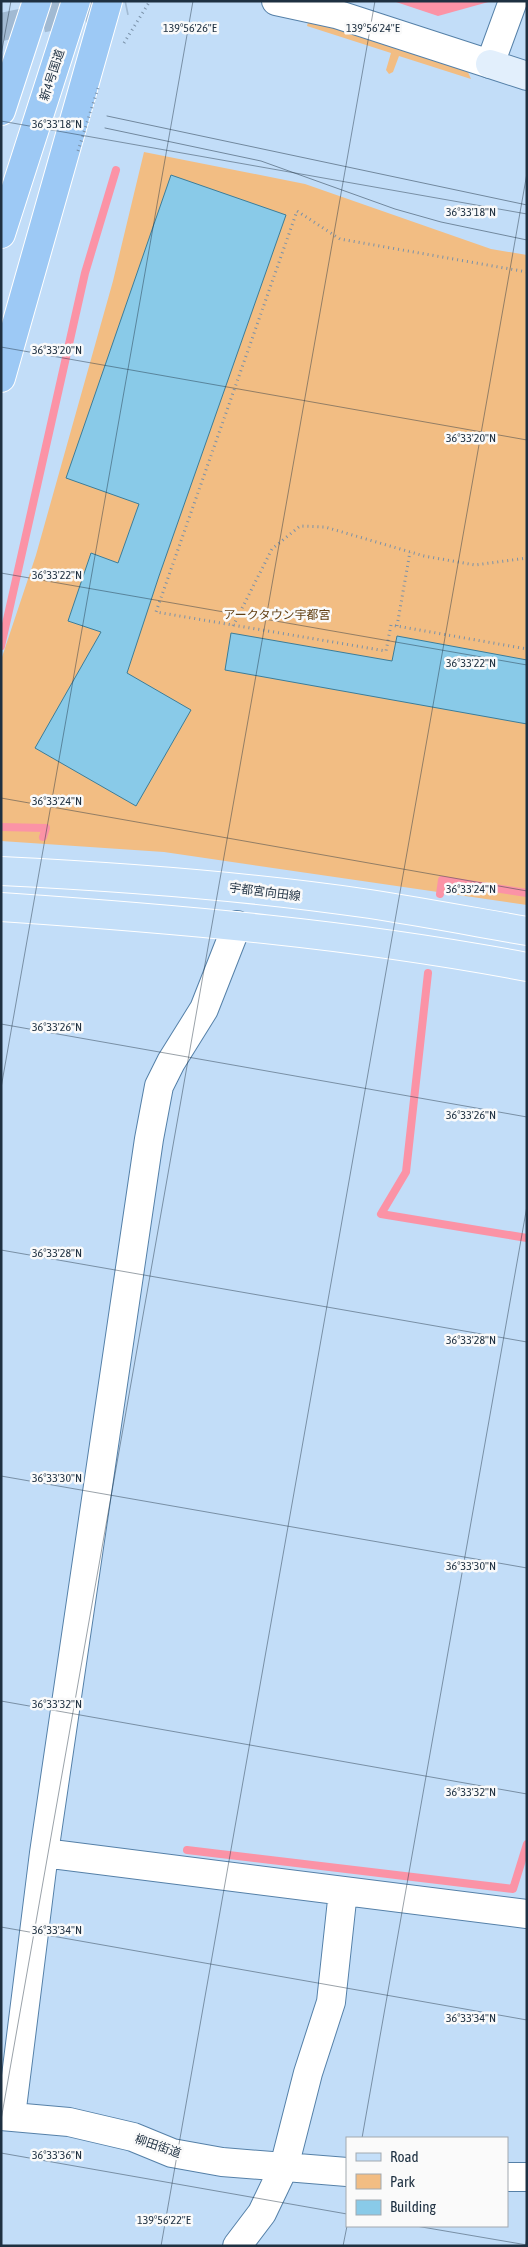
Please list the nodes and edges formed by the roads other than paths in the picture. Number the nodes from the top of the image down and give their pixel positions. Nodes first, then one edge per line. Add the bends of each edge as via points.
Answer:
1 (37, 1) edge
2 (76, 1) edge
3 (108, 1) edge
4 (276, 1) edge
5 (513, 1) edge
6 (490, 64) junction
7 (527, 76) edge
8 (1, 111) edge
9 (1, 234) edge
10 (1, 378) edge
11 (1, 871) edge
12 (1, 907) edge
13 (237, 925) junction
14 (527, 931) edge
15 (527, 967) edge
16 (44, 1853) junction
17 (343, 1891) junction
18 (527, 1914) edge
19 (10, 2041) edge
20 (6, 2116) edge
21 (284, 2167) junction
22 (346, 2172) edge
23 (508, 2177) edge
24 (527, 2177) edge
25 (237, 2246) edge

1 - 8 highway
2 - 9 highway, 新4号国道
3 - 10 highway
4 - 6 street via 336,14
5 - 6 street
6 - 7 street
11 - 14 main road, 宇都宮向田線 via 88,875 259,891 370,904
12 - 13 main road
13 - 15 main road via 372,942
13 - 16 street via 204,1009 170,1062 159,1086
16 - 17 street
16 - 19 street
17 - 18 street
17 - 21 street via 331,2002 308,2073
19 - 20 street
20 - 21 street, 柳田街道 via 68,2122 133,2137 172,2154
21 - 22 street, 柳田街道
21 - 25 street via 262,2213
23 - 24 street

